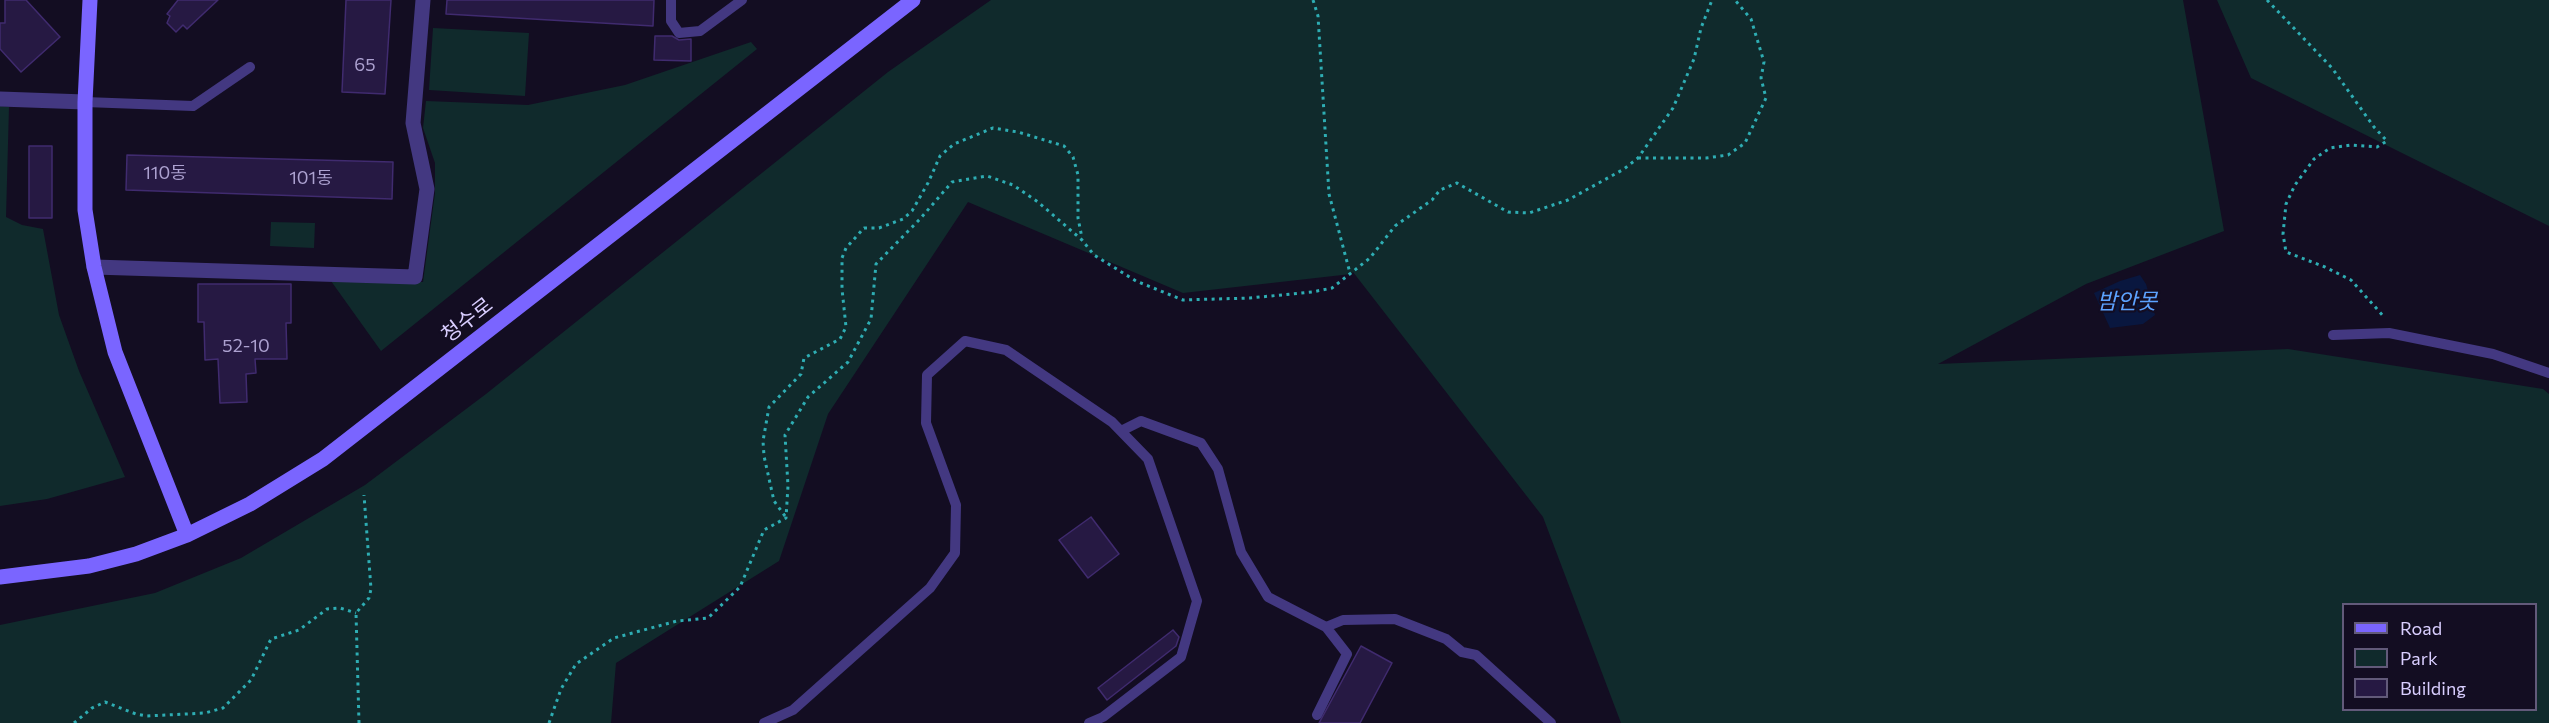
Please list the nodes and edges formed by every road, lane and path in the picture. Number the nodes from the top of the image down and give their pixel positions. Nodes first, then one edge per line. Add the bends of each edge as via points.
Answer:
1 (90, 0) edge
2 (423, 0) edge
3 (671, 0) edge
4 (742, 0) edge
5 (913, 0) edge
6 (1313, 0) edge
7 (1712, 0) edge
8 (1735, 0) edge
9 (2266, 0) edge
10 (250, 67) dead end
11 (0, 99) edge
12 (85, 102) junction
13 (1638, 158) junction
14 (1082, 240) junction
15 (94, 267) junction
16 (1351, 274) junction
17 (2386, 319) dead end
18 (2333, 335) dead end
19 (2549, 374) edge
20 (1121, 431) junction
21 (364, 495) dead end
22 (786, 518) junction
23 (187, 535) junction
24 (0, 577) edge
25 (356, 613) junction
26 (1326, 627) junction
27 (1317, 715) dead end
28 (74, 723) edge
29 (359, 723) edge
30 (549, 723) edge
31 (764, 723) edge
32 (1089, 723) edge
33 (1551, 723) edge

1 - 12 main road
2 - 15 street via 413,123 428,189 415,277
3 - 4 lane via 671,21 679,33 700,31
5 - 23 main road, 청수로 via 323,459 250,504
6 - 16 path via 1329,194
7 - 13 path via 1694,59 1673,108
8 - 13 path via 1750,19 1764,62 1761,78 1766,98 1745,143 1728,155
9 - 17 path via 2332,68 2387,141 2376,147 2330,148 2314,159 2286,204 2286,252 2351,280
10 - 12 lane via 193,106
11 - 12 street
12 - 15 main road via 85,210
13 - 16 path via 1568,200 1529,213 1508,212 1457,183 1440,190 1395,226 1370,258
14 - 16 path via 1094,255 1136,281 1183,300 1312,292 1332,288
14 - 22 path via 1013,185 987,176 952,182 876,264 871,319 848,362 808,397 785,435
14 - 22 path via 1078,175 1073,157 1064,146 993,128 954,144 940,156 912,211 879,228 864,228 846,248 842,258 842,289 846,327 840,339 804,358 801,374 769,407 764,456 774,501
15 - 23 main road via 115,352
18 - 19 lane via 2390,333 2493,354
20 - 26 lane via 1141,421 1201,443 1218,469 1241,552 1268,597
20 - 31 lane via 1006,350 965,341 927,375 927,423 956,505 955,553 930,588 793,710
20 - 32 lane via 1148,459 1197,601 1181,657 1103,717
21 - 25 path via 371,589 369,598
22 - 30 path via 764,530 740,587 708,618 677,621 614,638 576,664 561,689
23 - 24 main road, 청수로 via 89,566
25 - 28 path via 327,609 299,630 271,639 251,680 223,708 206,713 147,716 105,702
25 - 29 path
26 - 27 lane via 1347,654
26 - 33 lane via 1343,620 1395,619 1446,639 1462,652 1476,655

